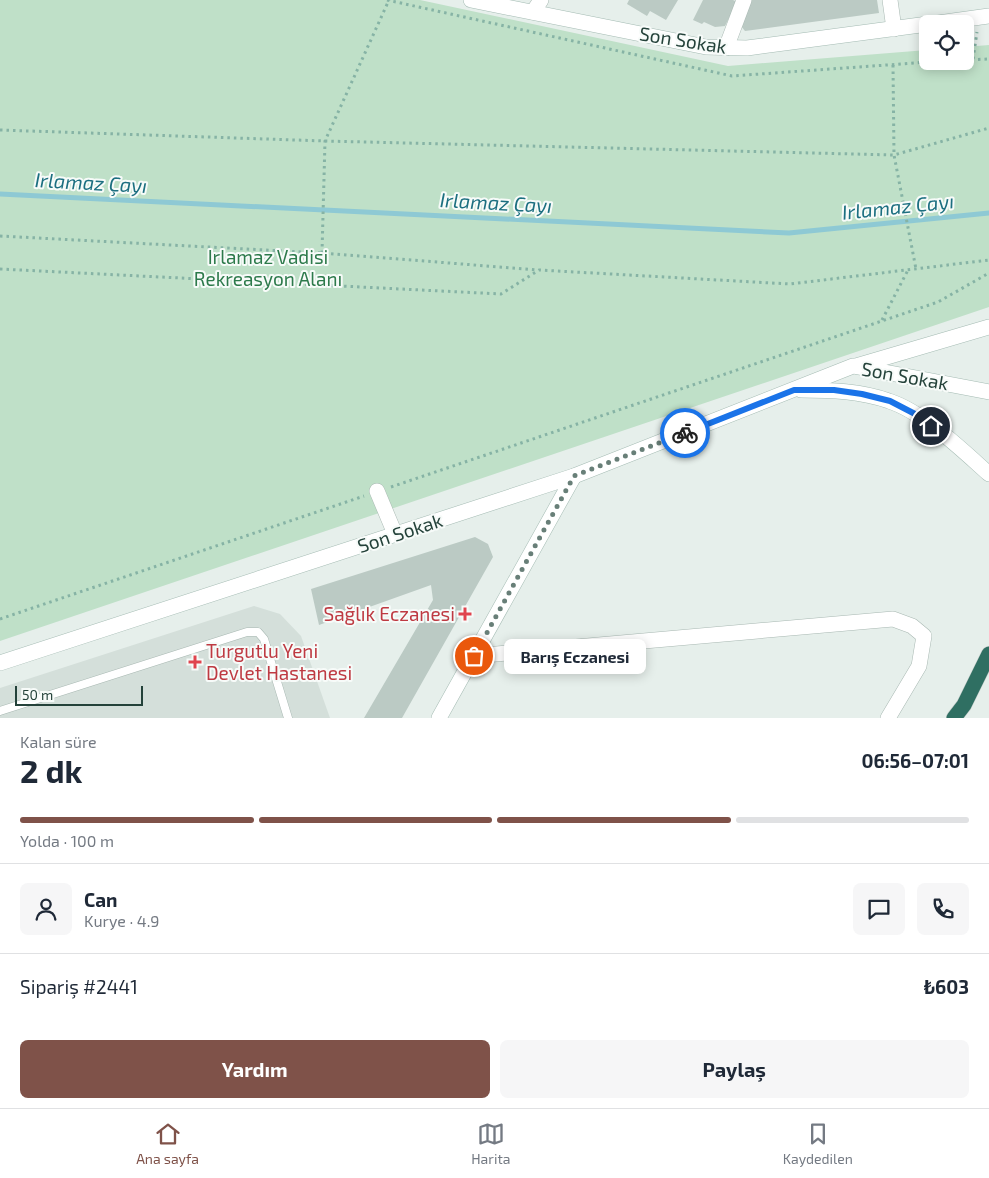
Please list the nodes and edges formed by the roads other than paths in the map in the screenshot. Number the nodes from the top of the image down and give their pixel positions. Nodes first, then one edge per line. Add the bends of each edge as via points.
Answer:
1 (471, 0) edge
2 (744, 0) edge
3 (890, 0) edge
4 (537, 6) edge
5 (919, 25) edge
6 (894, 29) junction
7 (726, 48) junction
8 (989, 328) edge
9 (853, 366) junction
10 (794, 390) junction
11 (989, 392) edge
12 (989, 474) edge
13 (574, 476) junction
14 (377, 491) road end
15 (395, 534) junction
16 (989, 654) edge
17 (474, 656) junction
18 (0, 662) edge
19 (0, 712) edge
20 (1, 718) edge
21 (288, 718) edge
22 (439, 718) edge
23 (888, 718) edge
24 (954, 718) edge

1 - 4 main road, Son Sokak
2 - 7 main road
3 - 6 main road
4 - 7 main road, Son Sokak via 706,47
5 - 6 main road, Son Sokak
6 - 7 main road, Son Sokak
8 - 9 main road
9 - 10 main road, Son Sokak
9 - 11 main road, Son Sokak
10 - 12 main road, Son Sokak via 834,390 890,401 917,415
10 - 13 main road, Son Sokak
13 - 15 main road, Son Sokak
13 - 17 main road
14 - 15 main road
15 - 18 main road, Son Sokak
16 - 24 highway via 964,706
17 - 22 main road
17 - 23 main road via 893,618 912,626 924,636 919,666
19 - 20 lane
19 - 21 lane via 247,632 258,632 264,639

